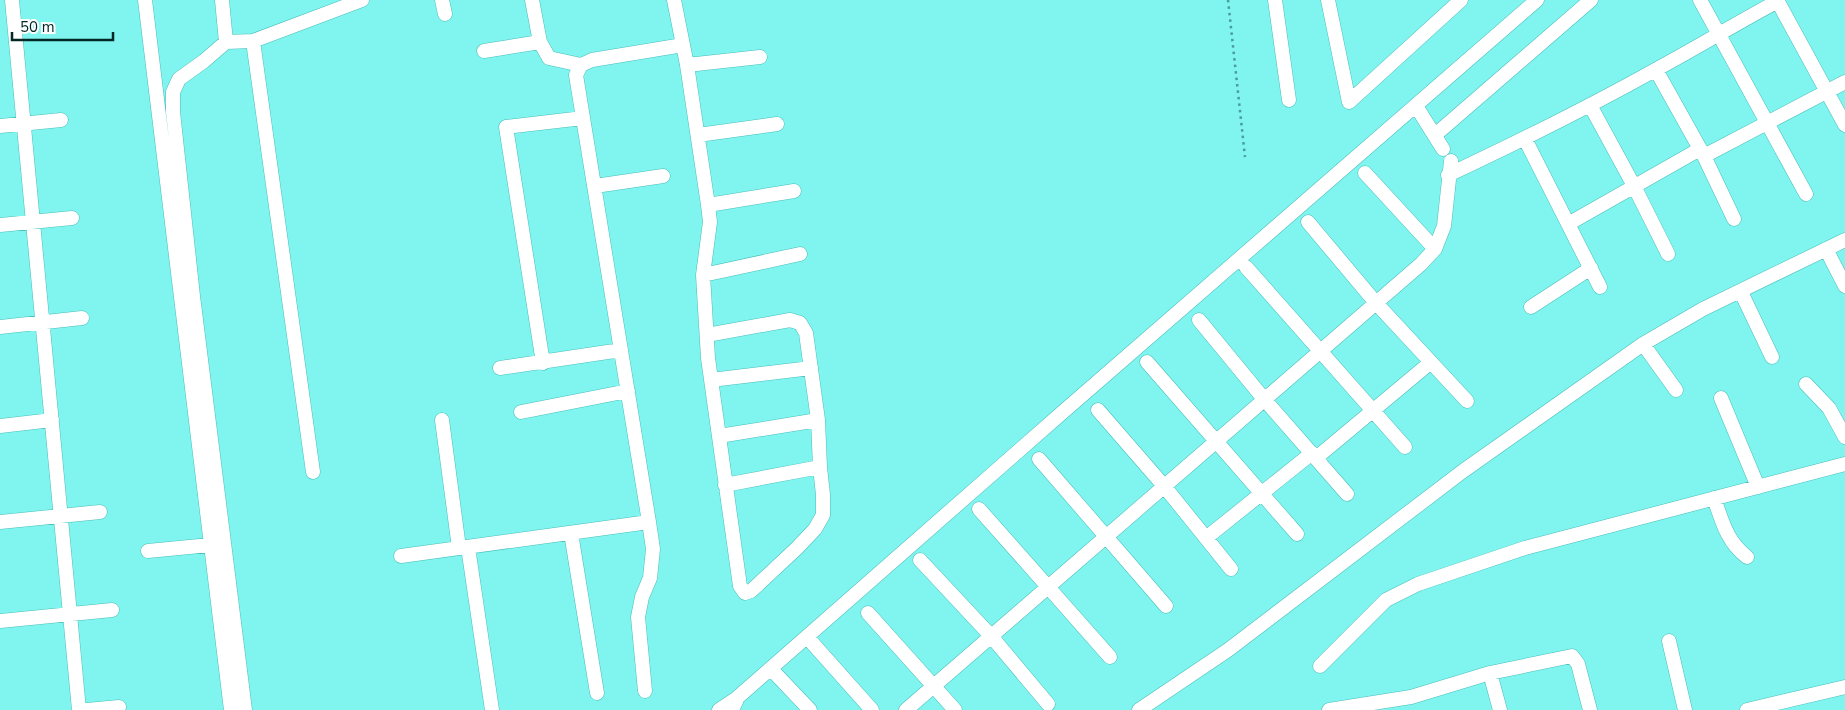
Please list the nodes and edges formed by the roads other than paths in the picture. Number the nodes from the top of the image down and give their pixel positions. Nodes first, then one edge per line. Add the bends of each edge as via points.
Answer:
1 (12, 0) edge
2 (146, 0) edge
3 (222, 0) edge
4 (362, 0) edge
5 (532, 0) edge
6 (674, 0) edge
7 (1275, 0) edge
8 (1328, 0) edge
9 (1462, 0) edge
10 (1537, 0) edge
11 (1591, 0) edge
12 (1700, 0) edge
13 (1778, 0) edge
14 (1718, 33) junction
15 (253, 41) junction
16 (226, 42) junction
17 (540, 42) junction
18 (683, 45) junction
19 (484, 51) dead end
20 (760, 57) dead end
21 (581, 65) junction
22 (687, 65) junction
23 (1656, 70) junction
24 (1845, 82) edge
25 (1827, 91) junction
26 (1289, 100) dead end
27 (1590, 105) junction
28 (1416, 106) junction
29 (584, 118) junction
30 (61, 120) dead end
31 (1767, 122) junction
32 (24, 124) junction
33 (777, 124) dead end
34 (1845, 125) edge
35 (0, 126) edge
36 (698, 134) junction
37 (1435, 135) junction
38 (1525, 139) junction
39 (1443, 149) dead end
40 (1702, 153) junction
41 (1451, 161) dead end
42 (1364, 173) dead end
43 (663, 176) dead end
44 (1448, 176) junction
45 (594, 186) junction
46 (1634, 186) junction
47 (794, 191) dead end
48 (1806, 194) dead end
49 (708, 205) junction
50 (72, 218) dead end
51 (1734, 219) dead end
52 (33, 221) junction
53 (1308, 222) dead end
54 (1568, 224) junction
55 (0, 225) edge
56 (1845, 240) edge
57 (1435, 248) junction
58 (1826, 249) junction
59 (800, 254) dead end
60 (1668, 254) dead end
61 (1246, 267) dead end
62 (1591, 268) junction
63 (703, 275) junction
64 (1845, 286) edge
65 (1600, 287) dead end
66 (1741, 292) junction
67 (1376, 303) junction
68 (1531, 307) dead end
69 (82, 318) dead end
70 (1199, 320) dead end
71 (43, 322) junction
72 (0, 327) edge
73 (707, 335) junction
74 (1643, 344) junction
75 (621, 350) junction
76 (1320, 351) junction
77 (1772, 357) dead end
78 (1147, 362) dead end
79 (1431, 362) junction
80 (542, 363) junction
81 (500, 368) dead end
82 (811, 368) junction
83 (711, 380) junction
84 (1806, 384) dead end
85 (1676, 390) dead end
86 (628, 391) junction
87 (1721, 398) dead end
88 (1264, 399) junction
89 (1467, 402) dead end
90 (1098, 410) dead end
91 (1374, 411) junction
92 (521, 412) dead end
93 (52, 420) junction
94 (442, 420) dead end
95 (818, 420) junction
96 (0, 426) edge
97 (719, 436) junction
98 (1845, 437) edge
99 (1215, 441) junction
100 (1405, 447) dead end
101 (1314, 456) junction
102 (1038, 459) dead end
103 (1845, 464) edge
104 (820, 467) junction
105 (314, 472) dead end
106 (726, 485) junction
107 (1164, 486) junction
108 (1758, 487) junction
109 (1262, 494) junction
110 (1347, 494) dead end
111 (1714, 498) junction
112 (979, 509) dead end
113 (100, 512) dead end
114 (61, 516) junction
115 (0, 522) edge
116 (649, 522) junction
117 (571, 532) junction
118 (1297, 534) dead end
119 (1105, 537) junction
120 (1206, 538) junction
121 (217, 544) junction
122 (463, 547) junction
123 (148, 551) dead end
124 (401, 556) dead end
125 (1747, 557) dead end
126 (920, 560) dead end
127 (1231, 569) dead end
128 (1048, 586) junction
129 (1166, 606) dead end
130 (112, 610) dead end
131 (868, 613) dead end
132 (70, 614) junction
133 (0, 621) edge
134 (991, 636) junction
135 (807, 637) junction
136 (1668, 641) dead end
137 (1110, 657) dead end
138 (1320, 666) dead end
139 (771, 668) junction
140 (1490, 673) junction
141 (934, 685) junction
142 (1845, 687) edge
143 (645, 691) dead end
144 (597, 693) dead end
145 (735, 704) edge
146 (1048, 704) dead end
147 (1412, 704) edge
148 (119, 707) dead end
149 (1771, 707) edge
150 (79, 710) edge
151 (88, 710) edge
152 (231, 710) edge
153 (245, 710) edge
154 (492, 710) edge
155 (719, 710) edge
156 (810, 710) edge
157 (872, 710) edge
158 (906, 710) edge
159 (955, 710) edge
160 (1140, 710) edge
161 (1329, 710) edge
162 (1500, 710) edge
163 (1590, 710) edge
164 (1685, 710) edge
165 (1748, 710) edge

1 - 32 street
2 - 121 street
3 - 16 street
4 - 15 street
5 - 17 street
6 - 18 street
7 - 26 street
8 - 9 street via 1349,102
10 - 28 street
11 - 37 street
12 - 14 street
13 - 14 street
13 - 25 street
14 - 23 street
14 - 31 street
15 - 16 street
15 - 105 street
16 - 121 street via 179,79 173,92
17 - 19 street
17 - 21 street via 549,58
18 - 21 street via 592,60
18 - 22 street
20 - 22 street
21 - 29 street via 576,75
22 - 36 street
23 - 27 street
23 - 40 street
24 - 25 street
25 - 31 street
25 - 34 street
27 - 38 street
27 - 46 street
28 - 37 street
28 - 135 street
29 - 45 street
29 - 80 street via 506,127
30 - 32 street
31 - 40 street
31 - 48 street
32 - 35 street
32 - 52 street
33 - 36 street
36 - 49 street
37 - 39 street
38 - 44 street
38 - 54 street
40 - 46 street
40 - 51 street
41 - 44 street
42 - 57 street
43 - 45 street
44 - 57 street via 1444,226
45 - 75 street
46 - 54 street
46 - 60 street
47 - 49 street
49 - 63 street via 710,222
50 - 52 street
52 - 55 street
52 - 71 street
53 - 67 street
54 - 62 street
56 - 58 street
57 - 67 street via 1422,264
58 - 64 street
58 - 66 street
59 - 63 street
61 - 76 street
62 - 65 street
62 - 68 street
63 - 73 street
66 - 74 street
66 - 77 street
67 - 76 street
67 - 79 street
69 - 71 street
70 - 88 street
71 - 72 street
71 - 93 street
73 - 82 street via 790,320 800,323 806,333
73 - 83 street
74 - 85 street
74 - 160 street via 1462,471 1228,650
75 - 80 street
75 - 86 street
76 - 88 street
76 - 91 street
78 - 99 street
79 - 89 street
79 - 91 street
80 - 81 street
82 - 83 street
82 - 95 street
83 - 97 street
84 - 98 street via 1829,408
86 - 92 street
86 - 116 street
87 - 108 street
88 - 99 street
88 - 101 street
90 - 107 street
91 - 100 street
91 - 101 street
93 - 96 street
93 - 114 street
94 - 122 street
95 - 97 street
95 - 104 street
97 - 106 street
99 - 107 street
99 - 109 street
101 - 109 street
101 - 110 street
102 - 119 street
103 - 108 street
104 - 106 street
104 - 106 street via 823,515 815,529 751,591 745,593 740,586
107 - 119 street
107 - 120 street
108 - 111 street
109 - 118 street
109 - 120 street
111 - 125 street via 1727,534
111 - 138 street via 1525,548 1418,584 1386,600
112 - 128 street
113 - 114 street
114 - 115 street
114 - 132 street
116 - 117 street
116 - 143 street via 653,549 650,578 638,617
117 - 122 street
117 - 144 street
119 - 128 street
119 - 129 street
120 - 127 street
121 - 123 street
121 - 152 street
121 - 153 street
122 - 124 street
122 - 154 street
126 - 134 street
128 - 134 street
128 - 137 street
130 - 132 street
131 - 141 street
132 - 133 street
132 - 150 street
134 - 141 street
134 - 146 street
135 - 139 street
135 - 157 street
136 - 164 street
139 - 145 street
139 - 156 street
140 - 147 street
140 - 162 street
140 - 163 street via 1572,656 1578,664
141 - 158 street
141 - 159 street
142 - 149 street
145 - 155 street
147 - 161 street
148 - 151 street
149 - 165 street

